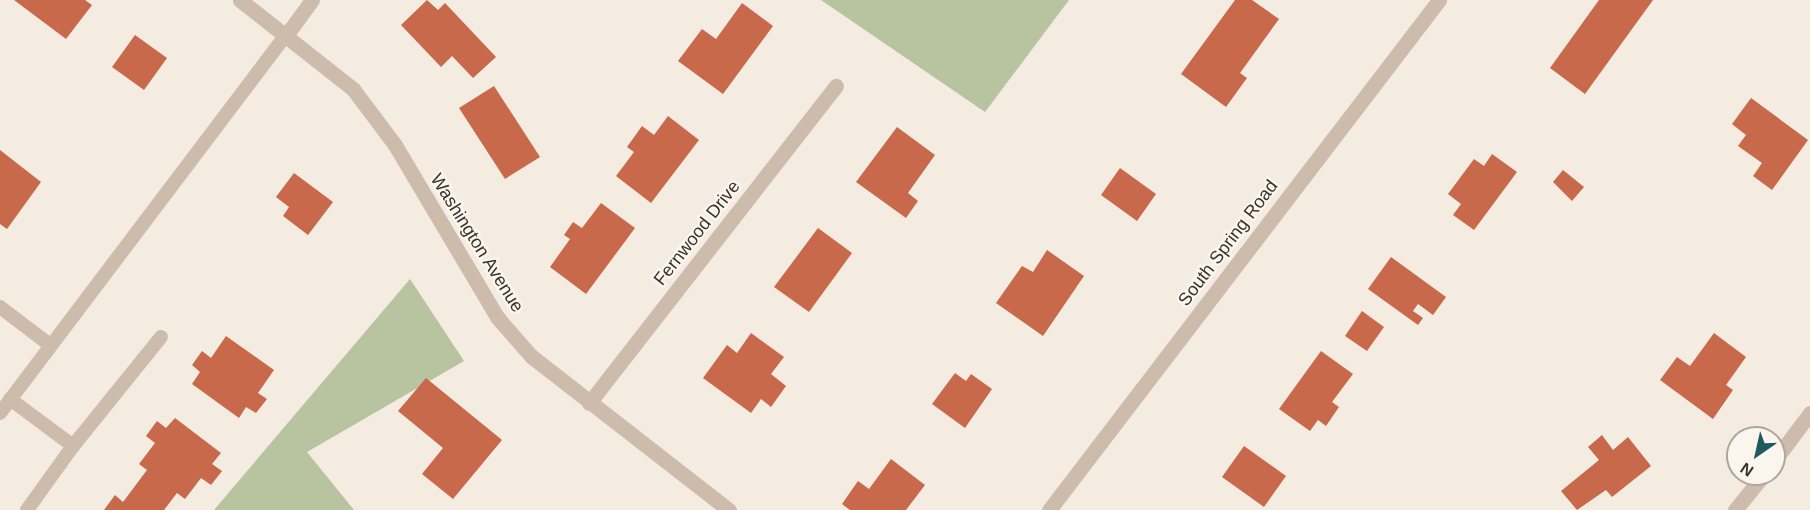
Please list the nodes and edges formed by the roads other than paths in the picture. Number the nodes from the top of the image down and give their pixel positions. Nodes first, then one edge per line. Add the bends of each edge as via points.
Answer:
1 (240, 0) edge
2 (312, 0) edge
3 (1439, 0) edge
4 (287, 34) junction
5 (836, 86) dead end
6 (0, 307) edge
7 (161, 337) dead end
8 (50, 345) junction
9 (10, 399) junction
10 (589, 404) junction
11 (0, 413) edge
12 (1810, 413) edge
13 (1786, 445) edge
14 (73, 446) junction
15 (1754, 486) edge
16 (27, 510) edge
17 (729, 510) edge
18 (1048, 510) edge
19 (1735, 510) edge

1 - 4 street, Washington Avenue
2 - 4 street
3 - 18 street, South Spring Road
4 - 8 lane
4 - 10 street, Washington Avenue via 353,89 395,145 497,317 531,356
5 - 10 street, Fernwood Drive
6 - 8 lane
7 - 14 lane
8 - 9 lane
9 - 11 lane
9 - 14 lane
10 - 17 street, Washington Avenue
12 - 13 street
14 - 16 lane
15 - 19 street

